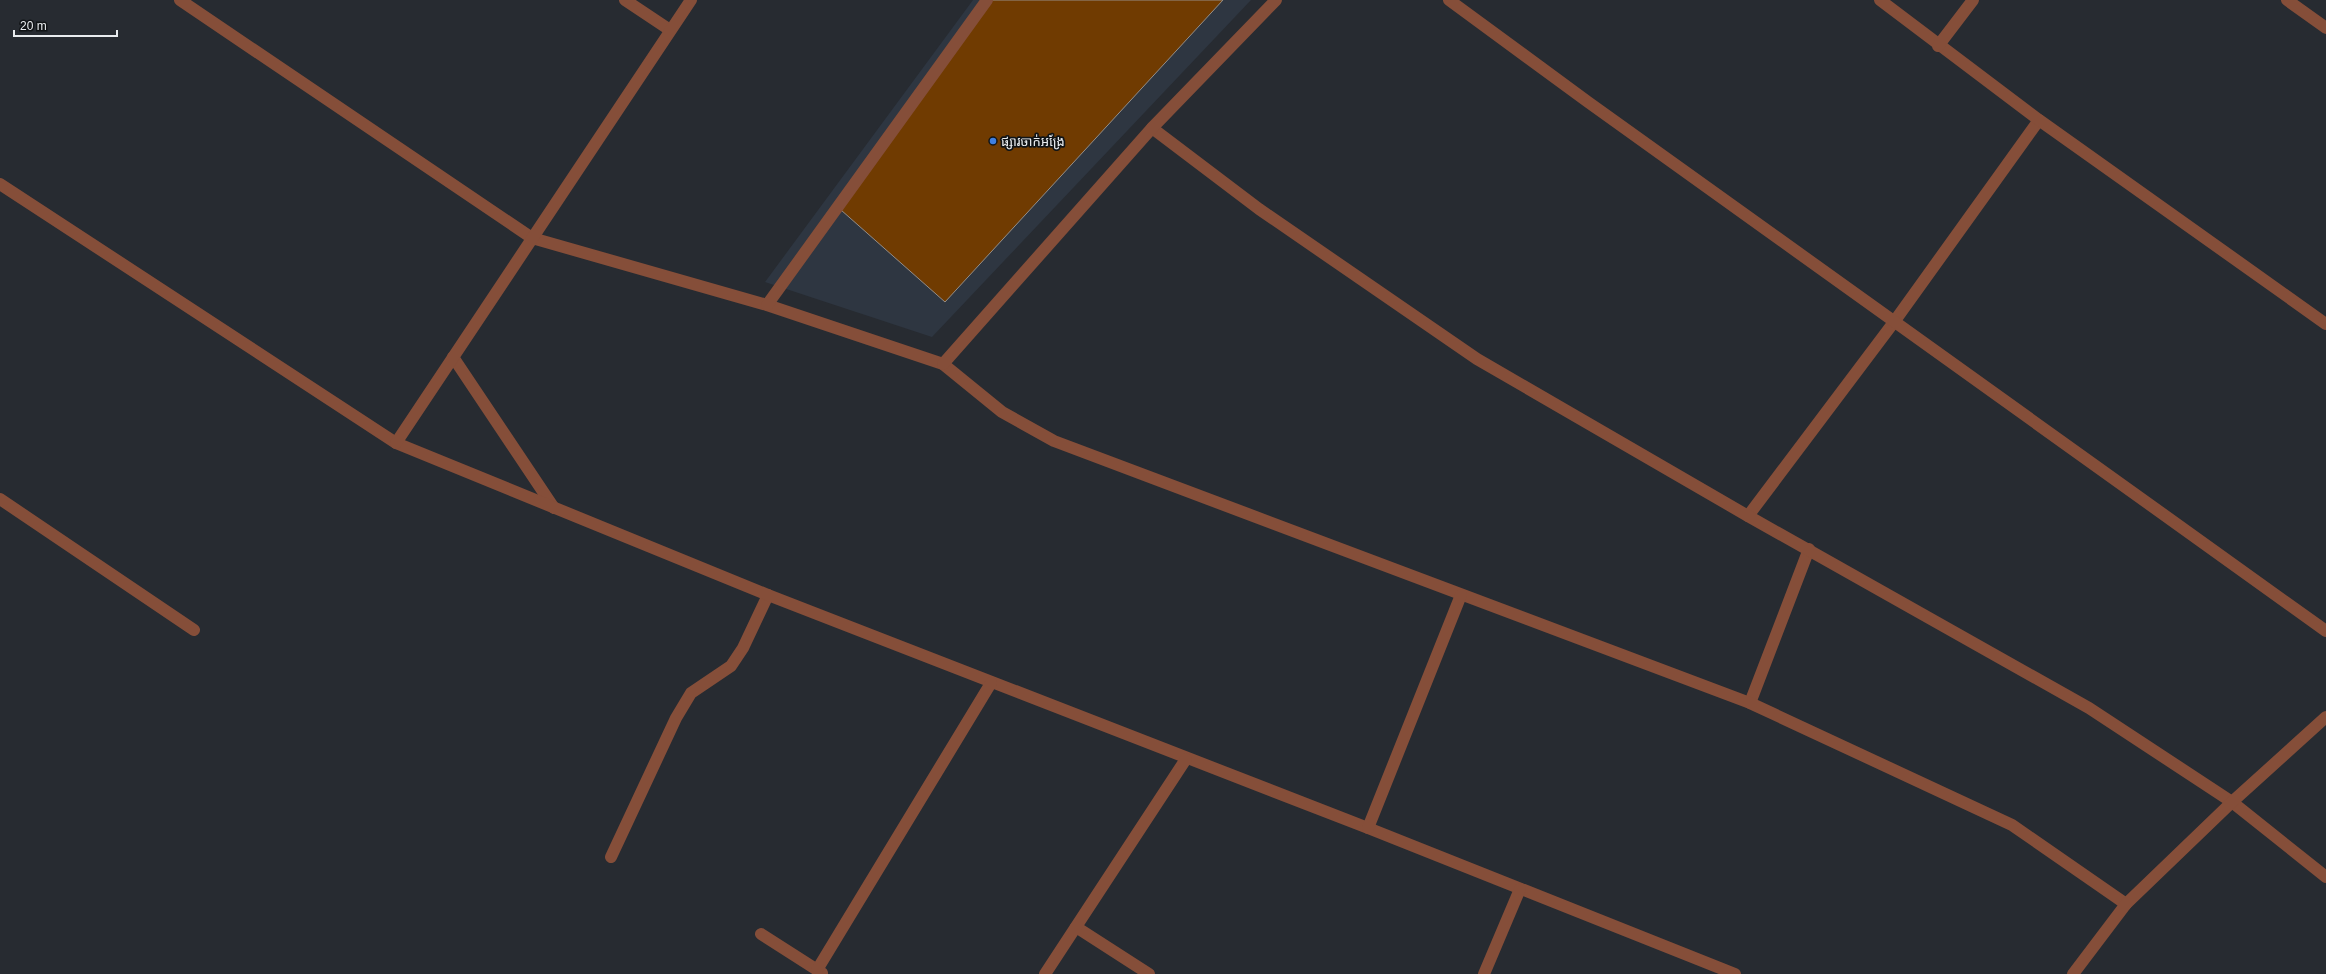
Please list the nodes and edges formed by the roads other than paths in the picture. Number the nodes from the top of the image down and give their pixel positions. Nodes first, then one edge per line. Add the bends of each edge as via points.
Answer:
1 (180, 0) edge
2 (625, 0) edge
3 (690, 0) edge
4 (987, 0) edge
5 (1276, 0) edge
6 (1449, 0) edge
7 (1880, 0) edge
8 (1973, 0) edge
9 (2287, 0) edge
10 (2326, 28) edge
11 (670, 30) junction
12 (1938, 46) junction
13 (2039, 120) junction
14 (1152, 128) junction
15 (0, 184) edge
16 (532, 238) junction
17 (767, 305) junction
18 (1894, 322) junction
19 (2326, 324) edge
20 (454, 358) junction
21 (943, 364) junction
22 (396, 443) junction
23 (0, 499) edge
24 (554, 508) junction
25 (1748, 516) junction
26 (1809, 549) junction
27 (1461, 595) junction
28 (768, 596) junction
29 (194, 630) dead end
30 (2326, 631) edge
31 (991, 683) junction
32 (1750, 703) junction
33 (2326, 717) edge
34 (1186, 759) junction
35 (2232, 802) junction
36 (1368, 828) junction
37 (611, 856) dead end
38 (2326, 877) edge
39 (1520, 889) junction
40 (2126, 904) junction
41 (1076, 927) junction
42 (761, 934) dead end
43 (820, 972) edge
44 (1045, 974) edge
45 (1149, 974) edge
46 (1484, 974) edge
47 (1735, 974) edge
48 (2072, 974) edge

1 - 16 street
2 - 11 street
3 - 11 street
4 - 17 street
5 - 14 street
6 - 18 street
7 - 12 street
8 - 12 street
9 - 10 street
11 - 16 street
12 - 13 street
13 - 18 street
13 - 19 street
14 - 21 street
14 - 25 street via 1259,209 1477,358
15 - 22 street
16 - 17 street
16 - 20 street
17 - 21 street
18 - 25 street
18 - 30 street
20 - 22 street
20 - 24 street
21 - 27 street via 1002,412 1054,441
22 - 24 street
23 - 29 street
24 - 28 street
25 - 26 street
26 - 32 street
26 - 35 street via 2089,708
27 - 32 street
27 - 36 street
28 - 31 street
28 - 37 street via 743,648 731,666 690,693
31 - 34 street
31 - 43 street
32 - 40 street via 2012,825
33 - 35 street
34 - 36 street
34 - 41 street
35 - 38 street
35 - 40 street
36 - 39 street
39 - 46 street
39 - 47 street
40 - 48 street
41 - 44 street
41 - 45 street
42 - 43 street

